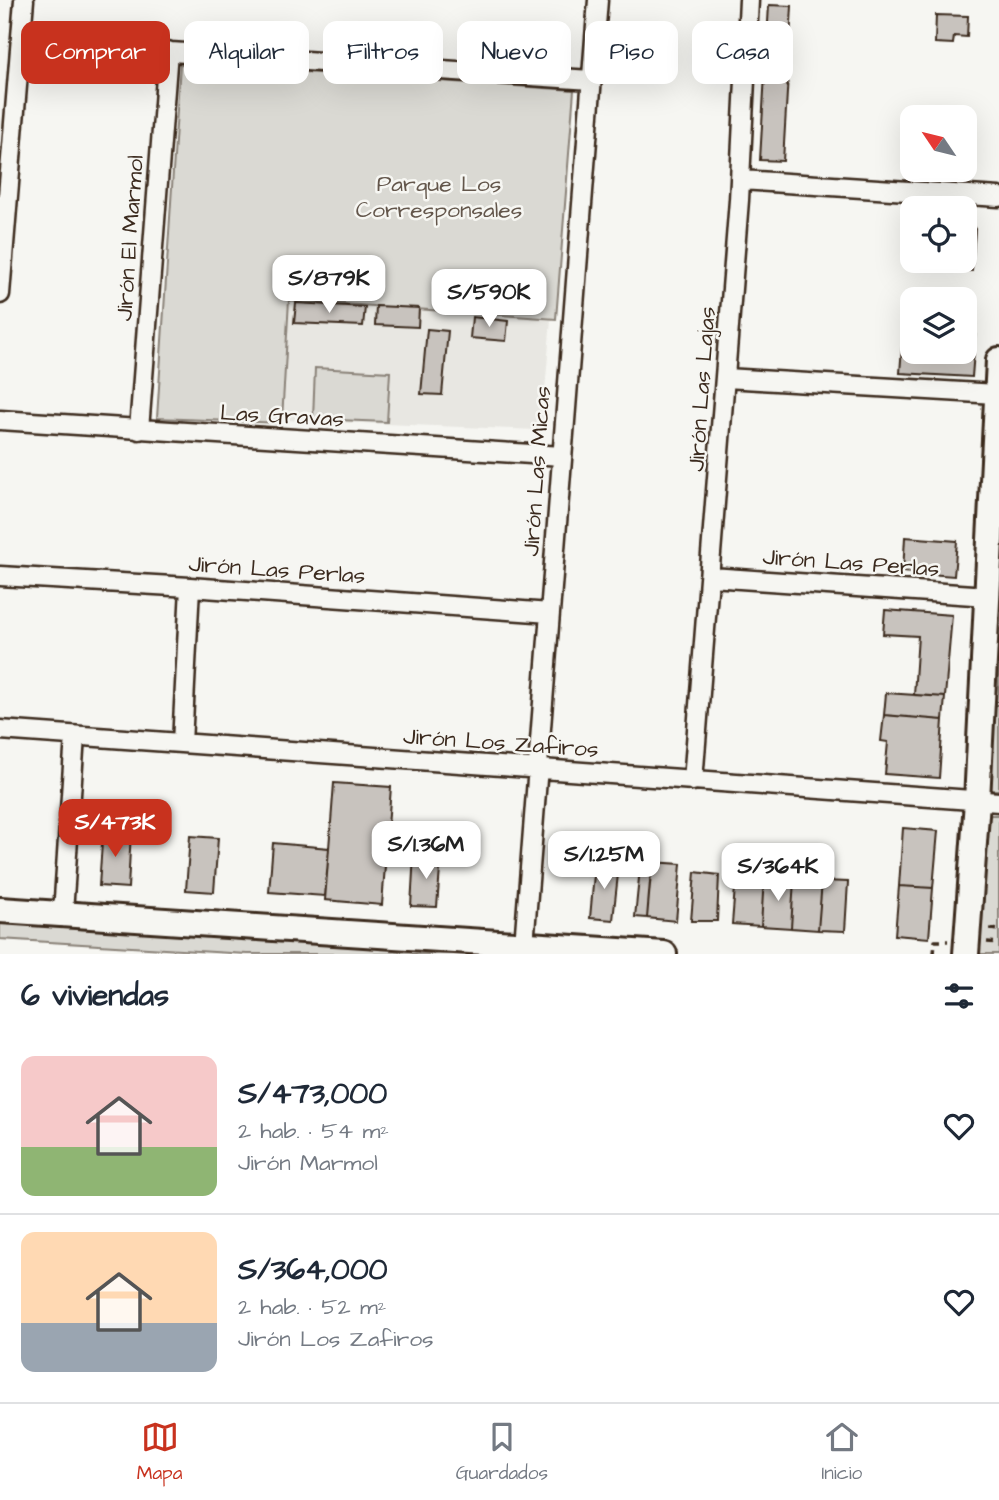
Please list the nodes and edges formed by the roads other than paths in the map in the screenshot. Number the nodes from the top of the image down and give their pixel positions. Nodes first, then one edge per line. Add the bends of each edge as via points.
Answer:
1 (24, 0) edge
2 (598, 0) edge
3 (749, 0) edge
4 (23, 21) edge
5 (596, 21) edge
6 (170, 51) edge
7 (21, 52) edge
8 (585, 80) edge
9 (165, 84) edge
10 (591, 84) edge
11 (741, 180) junction
12 (999, 197) edge
13 (3, 233) edge
14 (0, 294) edge
15 (999, 360) edge
16 (726, 378) junction
17 (996, 394) junction
18 (0, 420) edge
19 (139, 429) junction
20 (562, 456) junction
21 (0, 576) edge
22 (711, 578) junction
23 (190, 587) junction
24 (988, 596) junction
25 (550, 613) junction
26 (0, 730) edge
27 (75, 736) junction
28 (182, 743) junction
29 (538, 769) junction
30 (693, 781) junction
31 (988, 801) edge
32 (0, 910) edge
33 (63, 913) junction
34 (524, 945) junction
35 (664, 954) edge
36 (966, 954) edge

1 - 4 street
2 - 5 street, Jirón Las Micas
3 - 11 street, Jirón Las Lajas
6 - 8 street
7 - 13 street
9 - 19 street, Jirón El Marmol
10 - 20 street, Jirón Las Micas
11 - 12 street
11 - 16 street, Jirón Las Lajas
13 - 14 street
15 - 17 main road
16 - 17 street
16 - 22 street, Jirón Las Lajas
17 - 24 main road
18 - 19 street, Las Gravas
19 - 20 street, Las Gravas
20 - 25 street, Jirón Las Micas
21 - 23 street, Jirón Las Perlas
22 - 24 street, Jirón Las Perlas
22 - 30 street, Jirón Las Lajas
23 - 25 street, Jirón Las Perlas
23 - 28 street
24 - 31 main road
25 - 29 street, Jirón Las Micas
26 - 27 street, Jirón Los Zafiros
27 - 28 street, Jirón Los Zafiros
27 - 33 street
28 - 29 street, Jirón Los Zafiros
29 - 30 street, Jirón Los Zafiros
29 - 34 street, Jirón Las Micas
30 - 31 street, Jirón Los Zafiros
31 - 36 main road
32 - 33 main road
33 - 34 main road
34 - 35 main road

